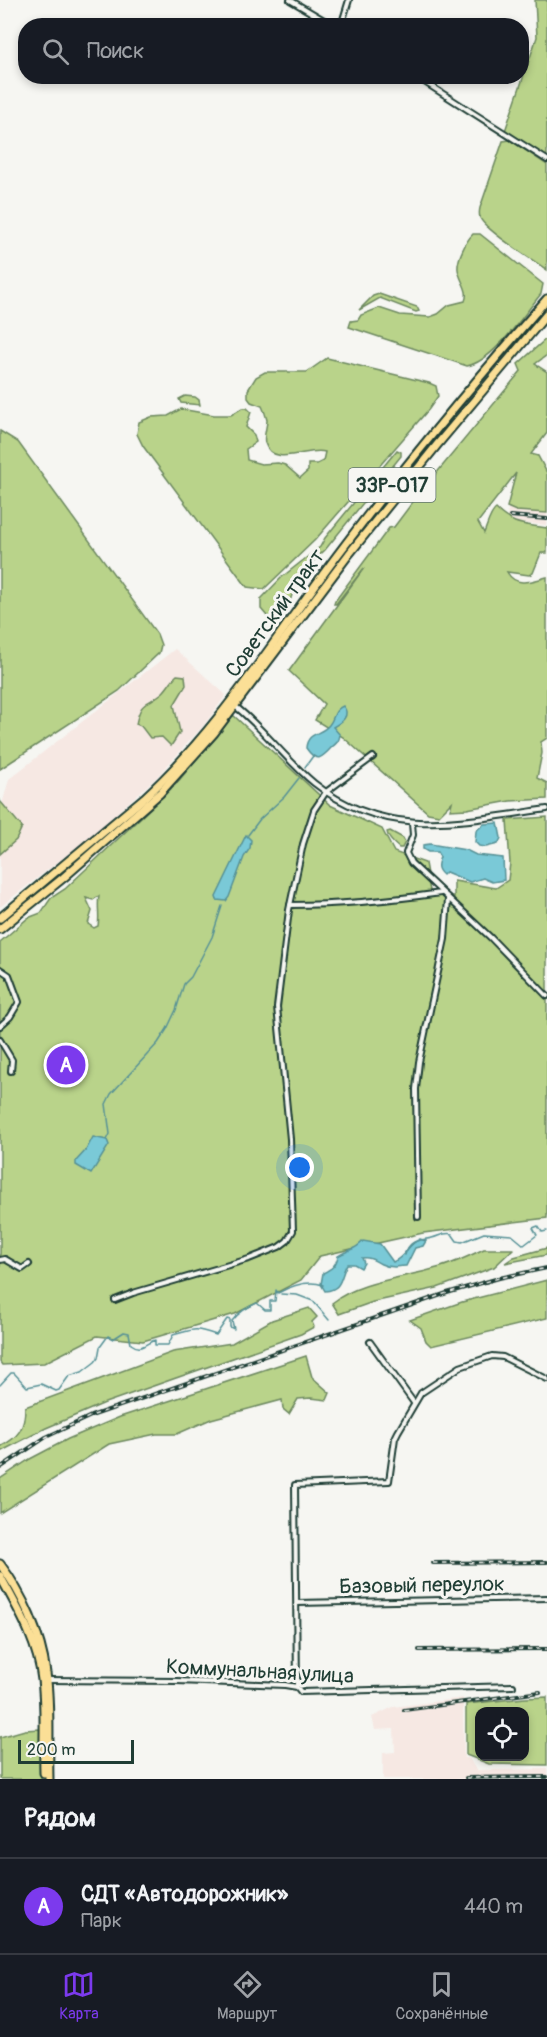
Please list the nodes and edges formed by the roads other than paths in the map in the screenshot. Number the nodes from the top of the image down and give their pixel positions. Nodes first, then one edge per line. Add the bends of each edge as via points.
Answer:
1 (290, 0) edge
2 (349, 0) edge
3 (320, 18) edge
4 (343, 18) edge
5 (428, 84) edge
6 (547, 160) edge
7 (547, 299) edge
8 (547, 314) edge
9 (232, 704) junction
10 (373, 757) dead end
11 (326, 792) junction
12 (547, 809) edge
13 (412, 823) junction
14 (442, 893) junction
15 (448, 899) junction
16 (290, 904) junction
17 (0, 918) edge
18 (0, 929) edge
19 (0, 969) edge
20 (547, 996) edge
21 (0, 1026) edge
22 (0, 1040) edge
23 (11, 1071) dead end
24 (418, 1217) dead end
25 (0, 1260) edge
26 (28, 1264) dead end
27 (116, 1300) dead end
28 (370, 1342) dead end
29 (547, 1379) edge
30 (414, 1403) junction
31 (0, 1564) edge
32 (0, 1576) edge
33 (547, 1598) edge
34 (297, 1603) junction
35 (45, 1680) junction
36 (513, 1686) dead end
37 (297, 1687) junction
38 (44, 1779) edge
39 (48, 1779) edge

1 - 3 street
2 - 4 street
5 - 6 street
7 - 9 highway, Советский тракт / 33Р-017 via 342,549
8 - 9 highway, Советский тракт / 33Р-017 via 437,445
9 - 11 street
9 - 17 highway, Советский тракт / 33Р-017 via 161,782
9 - 18 highway, Советский тракт / 33Р-017 via 214,734 160,793
10 - 11 street
11 - 13 street via 367,812
11 - 16 street via 314,810
12 - 13 street via 455,822
13 - 14 street via 406,853
14 - 15 street
14 - 16 street
15 - 20 street
15 - 24 street via 445,939 416,1089
16 - 27 street via 277,1007 290,1138 293,1228 279,1247
19 - 21 street via 9,975 19,1002
22 - 23 street via 12,1060
25 - 26 street via 22,1269
28 - 30 street
29 - 30 street via 503,1357 492,1356 460,1367 421,1393
30 - 34 street via 394,1438 389,1481 295,1485
31 - 35 highway via 30,1616 44,1659
32 - 35 highway via 28,1629
33 - 34 street, Базовый переулок
34 - 37 street
35 - 37 street, Коммунальная улица
35 - 38 highway
35 - 39 highway
36 - 37 street, Коммунальная улица via 301,1692

